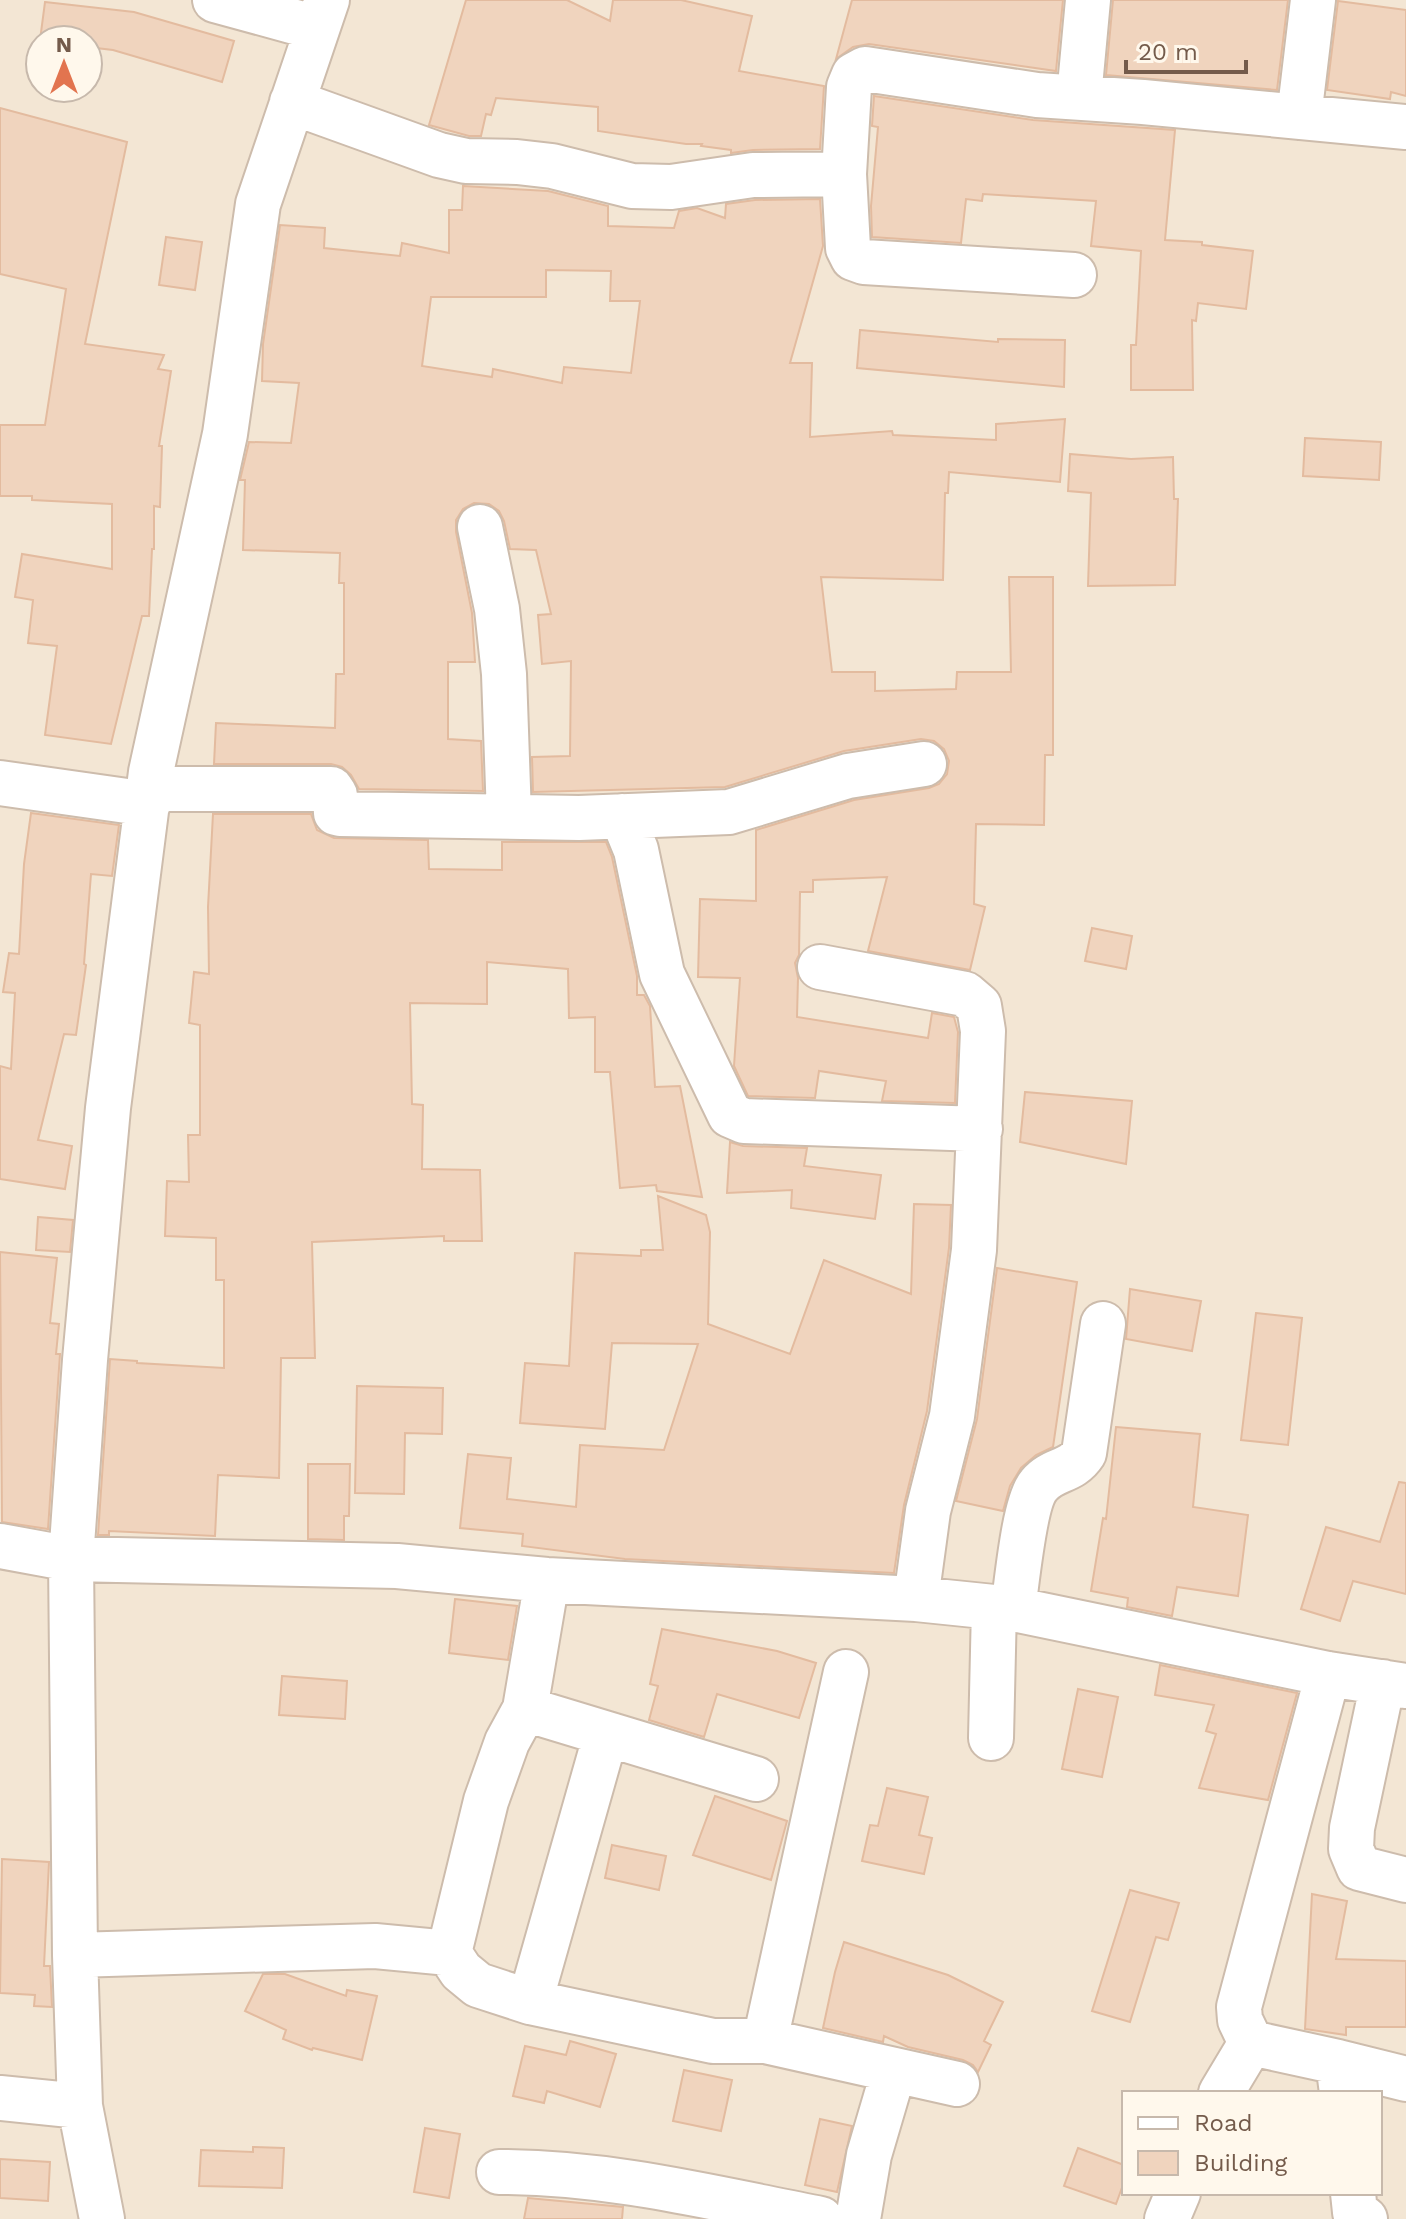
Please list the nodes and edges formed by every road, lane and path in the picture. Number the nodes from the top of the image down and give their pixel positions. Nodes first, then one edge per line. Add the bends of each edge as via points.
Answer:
1 (215, 0) edge
2 (1088, 0) edge
3 (1313, 0) edge
4 (322, 14) edge
5 (1079, 97) junction
6 (292, 102) junction
7 (1299, 117) junction
8 (1406, 127) edge
9 (844, 174) junction
10 (1074, 275) dead end
11 (480, 527) dead end
12 (924, 764) dead end
13 (0, 783) edge
14 (149, 796) junction
15 (509, 816) junction
16 (622, 816) junction
17 (820, 967) dead end
18 (980, 1129) junction
19 (1103, 1324) dead end
20 (0, 1546) edge
21 (71, 1559) junction
22 (547, 1580) junction
23 (916, 1599) junction
24 (1004, 1608) junction
25 (846, 1672) dead end
26 (1328, 1674) junction
27 (1395, 1684) edge
28 (525, 1709) junction
29 (606, 1734) junction
30 (991, 1738) dead end
31 (756, 1779) dead end
32 (1406, 1880) edge
33 (449, 1953) junction
34 (75, 1955) junction
35 (530, 2002) junction
36 (765, 2041) junction
37 (1251, 2043) junction
38 (894, 2070) junction
39 (1340, 2077) edge
40 (1406, 2079) edge
41 (957, 2084) dead end
42 (1222, 2091) edge
43 (0, 2098) edge
44 (80, 2106) junction
45 (499, 2172) dead end
46 (1177, 2195) edge
47 (102, 2219) edge
48 (821, 2219) edge
49 (858, 2219) edge
50 (1167, 2219) edge

1 - 4 street
2 - 5 street
3 - 7 street
4 - 6 street
5 - 7 street
5 - 9 street via 1009,92 865,69 854,75 849,87
6 - 9 street via 453,158 552,166 632,186 671,187 753,175
6 - 14 street via 258,204 225,434
7 - 8 street
9 - 10 street via 853,258
11 - 15 street via 504,674
12 - 16 street via 848,776 729,812
13 - 14 street
14 - 15 street via 325,788 334,792 334,808 340,814
14 - 21 street via 108,1108
15 - 16 street
16 - 18 street via 636,850 662,974 730,1115 744,1121
17 - 18 street via 965,994 979,1006
18 - 23 street via 974,1250 952,1416 928,1511
19 - 24 street via 1084,1453 1075,1466 1036,1487
20 - 21 street
21 - 22 street via 397,1566
21 - 34 street
22 - 23 street
22 - 28 street
23 - 24 street
24 - 26 street
24 - 30 street
25 - 36 street
26 - 27 street
26 - 37 street via 1239,2007
27 - 32 street via 1352,1828 1351,1849 1359,1868
28 - 29 street
28 - 33 street via 486,1801
29 - 31 street
29 - 35 street
33 - 34 street via 375,1946
33 - 35 street via 478,1985
34 - 44 street
35 - 36 street via 713,2041
36 - 38 street
37 - 39 street
37 - 42 street
38 - 41 street
38 - 49 street via 869,2155
39 - 40 street
43 - 44 street
44 - 47 street
45 - 48 street via 606,2177
46 - 50 street

